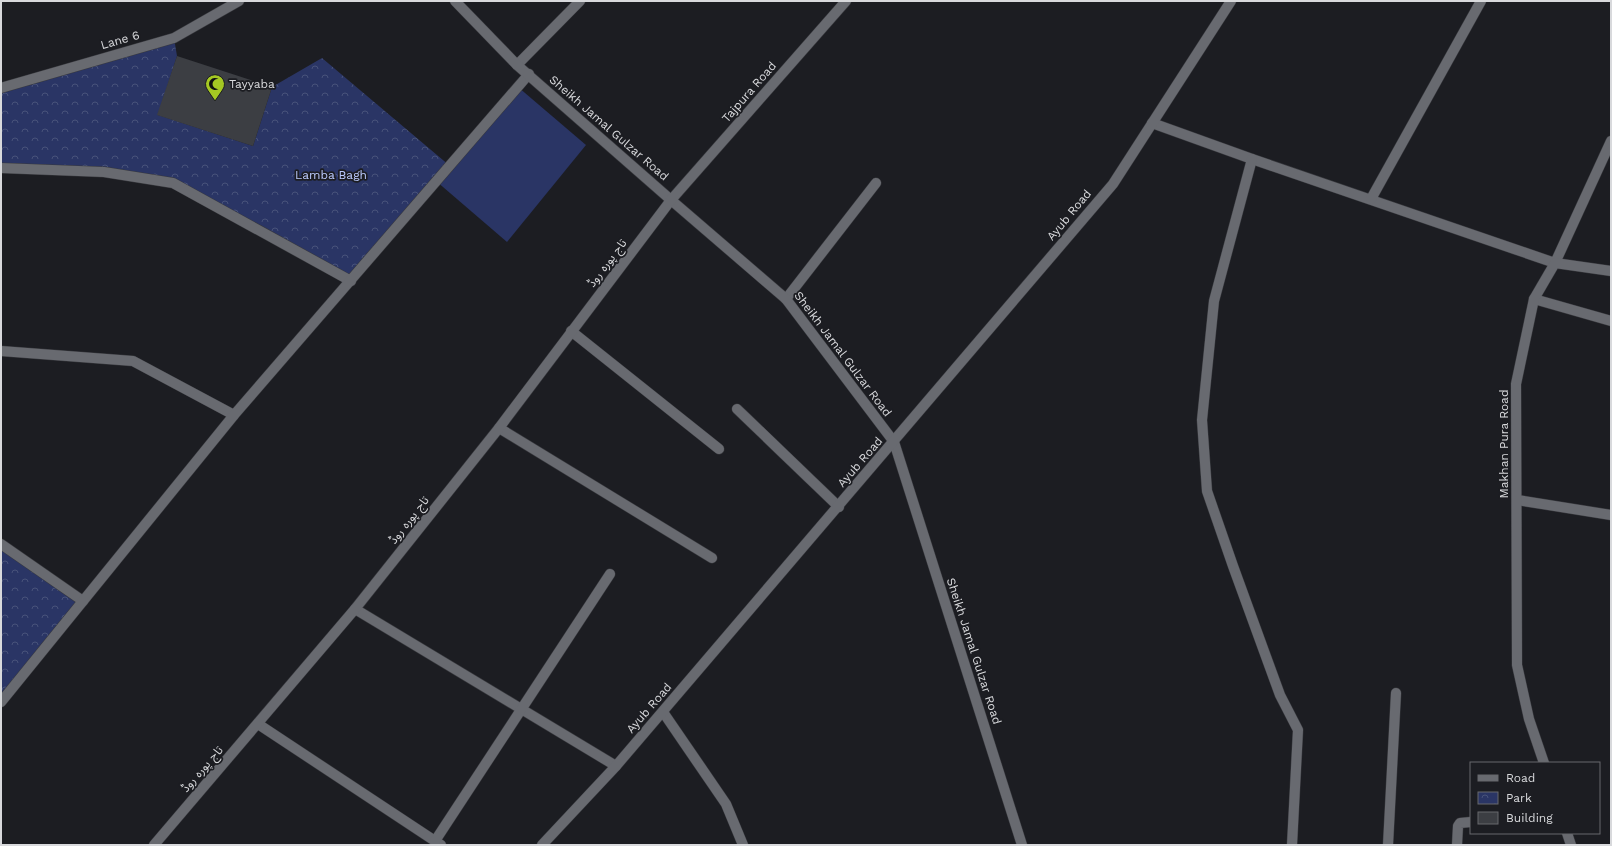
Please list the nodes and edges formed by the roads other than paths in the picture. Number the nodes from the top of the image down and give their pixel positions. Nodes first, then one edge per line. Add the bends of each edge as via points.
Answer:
1 (239, 1) edge
2 (454, 1) edge
3 (580, 1) edge
4 (846, 1) edge
5 (1231, 1) edge
6 (1481, 1) edge
7 (517, 65) junction
8 (529, 74) junction
9 (1, 88) edge
10 (1152, 122) junction
11 (1611, 142) edge
12 (1252, 159) junction
13 (1, 168) edge
14 (876, 183) dead end
15 (1371, 199) junction
16 (671, 200) junction
17 (1555, 263) junction
18 (1611, 271) edge
19 (351, 281) junction
20 (786, 299) junction
21 (1534, 299) junction
22 (1611, 321) edge
23 (572, 331) junction
24 (1, 351) edge
25 (737, 409) dead end
26 (234, 415) junction
27 (499, 428) junction
28 (894, 442) junction
29 (719, 449) dead end
30 (1517, 500) junction
31 (839, 506) junction
32 (1611, 515) edge
33 (1, 544) edge
34 (712, 558) dead end
35 (610, 574) dead end
36 (83, 601) junction
37 (355, 609) junction
38 (1396, 693) dead end
39 (2, 700) edge
40 (522, 709) junction
41 (663, 712) junction
42 (258, 724) junction
43 (1544, 762) edge
44 (616, 766) junction
45 (1470, 822) edge
46 (1567, 834) edge
47 (438, 843) edge
48 (154, 845) edge
49 (542, 845) edge
50 (743, 845) edge
51 (1022, 845) edge
52 (1292, 845) edge
53 (1388, 845) edge
54 (1457, 845) edge
55 (1571, 845) edge

1 - 9 street, Lane 6 via 174,38
2 - 7 street, Sheikh Jamal Gulzar Road
3 - 7 street
4 - 16 street, Tajpura Road
5 - 10 street, Ayub Road
6 - 15 street
7 - 8 street, Sheikh Jamal Gulzar Road
8 - 16 street, Sheikh Jamal Gulzar Road
8 - 19 street
10 - 12 street
10 - 28 street, Ayub Road via 1112,184
11 - 17 street, Makhan Pura Road
12 - 15 street
12 - 52 street via 1214,301 1202,420 1208,491 1280,695 1298,730
13 - 19 street via 104,172 173,183
14 - 20 street
15 - 17 street
16 - 20 street, Sheikh Jamal Gulzar Road
16 - 23 street, تاج پورہ روڈ
17 - 18 street
17 - 21 street, Makhan Pura Road
19 - 26 street
20 - 28 street, Sheikh Jamal Gulzar Road
21 - 22 street
21 - 30 street, Makhan Pura Road via 1516,384
23 - 27 street, تاج پورہ روڈ
23 - 29 street
24 - 26 street via 134,361
25 - 31 street
26 - 36 street
27 - 34 street
27 - 37 street, تاج پورہ روڈ
28 - 31 street, Ayub Road
28 - 51 street, Sheikh Jamal Gulzar Road
30 - 32 street
30 - 43 street, Makhan Pura Road via 1517,665 1529,718
31 - 41 street, Ayub Road
33 - 36 street
35 - 40 street
36 - 39 street
37 - 40 street
37 - 42 street, تاج پورہ روڈ
38 - 53 street
40 - 44 street
40 - 47 street
41 - 44 street, Ayub Road
41 - 50 street via 726,804
42 - 47 street
42 - 48 street, تاج پورہ روڈ
44 - 49 street, Ayub Road
45 - 54 street via 1460,823 1458,826
46 - 55 street

